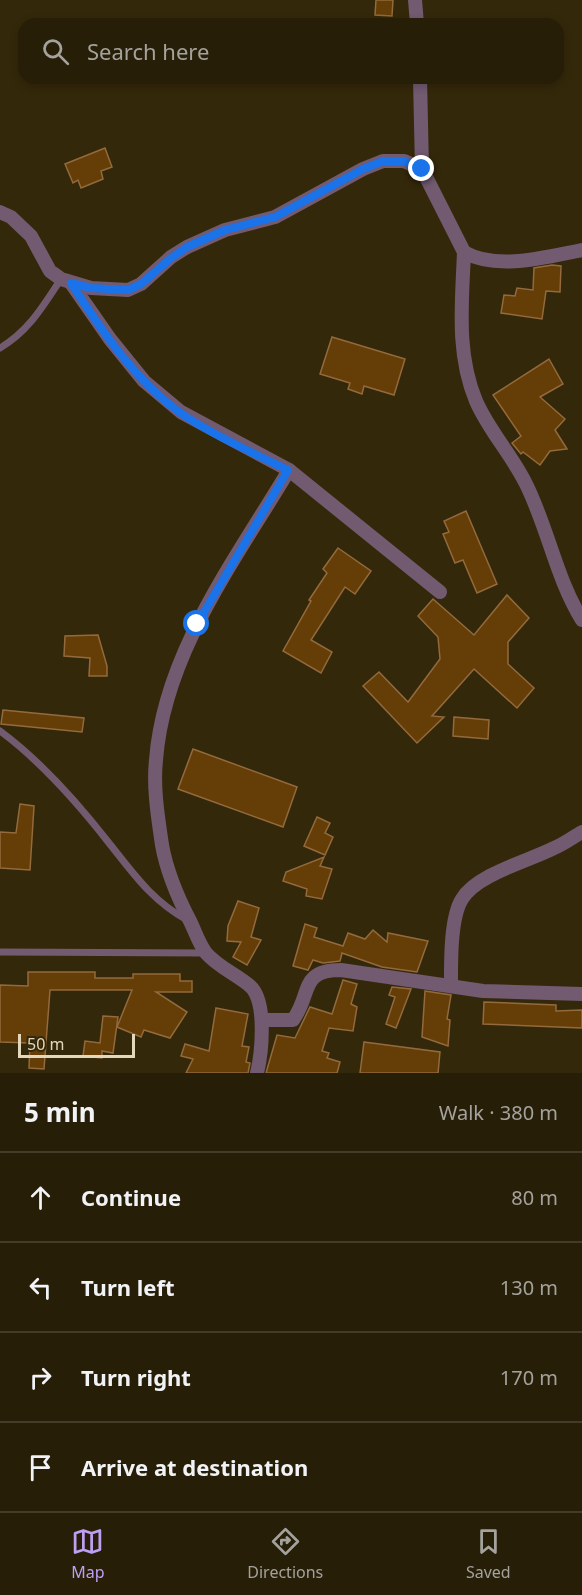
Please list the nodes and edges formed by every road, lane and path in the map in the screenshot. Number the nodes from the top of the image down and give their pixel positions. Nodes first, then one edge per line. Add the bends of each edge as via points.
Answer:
1 (415, 0) edge
2 (416, 18) edge
3 (420, 84) edge
4 (422, 169) junction
5 (0, 212) edge
6 (582, 250) edge
7 (464, 252) junction
8 (66, 281) junction
9 (0, 348) edge
10 (288, 470) junction
11 (440, 591) dead end
12 (575, 592) edge
13 (582, 620) edge
14 (0, 731) edge
15 (582, 832) edge
16 (190, 922) junction
17 (0, 952) edge
18 (206, 953) junction
19 (451, 986) junction
20 (582, 994) edge
21 (262, 1020) junction
22 (257, 1073) edge

1 - 2 street
3 - 4 street
4 - 7 street
4 - 8 street via 404,161 383,161 363,169 275,217 225,230 187,247 128,290
5 - 8 street via 31,236 50,272
6 - 7 street via 490,261
7 - 12 street via 460,331 466,369 477,402 527,484
8 - 9 lane via 18,337
8 - 10 street via 144,381 180,412
10 - 11 street
10 - 16 street via 197,624 163,716 156,760 156,807 170,881
12 - 13 street
14 - 16 lane via 72,798 144,887 165,908
15 - 19 street via 484,880 461,899 453,940
16 - 18 street
17 - 18 lane
18 - 21 street via 253,988
19 - 20 street via 483,991
19 - 21 street via 325,970 313,976 293,1020
21 - 22 street

